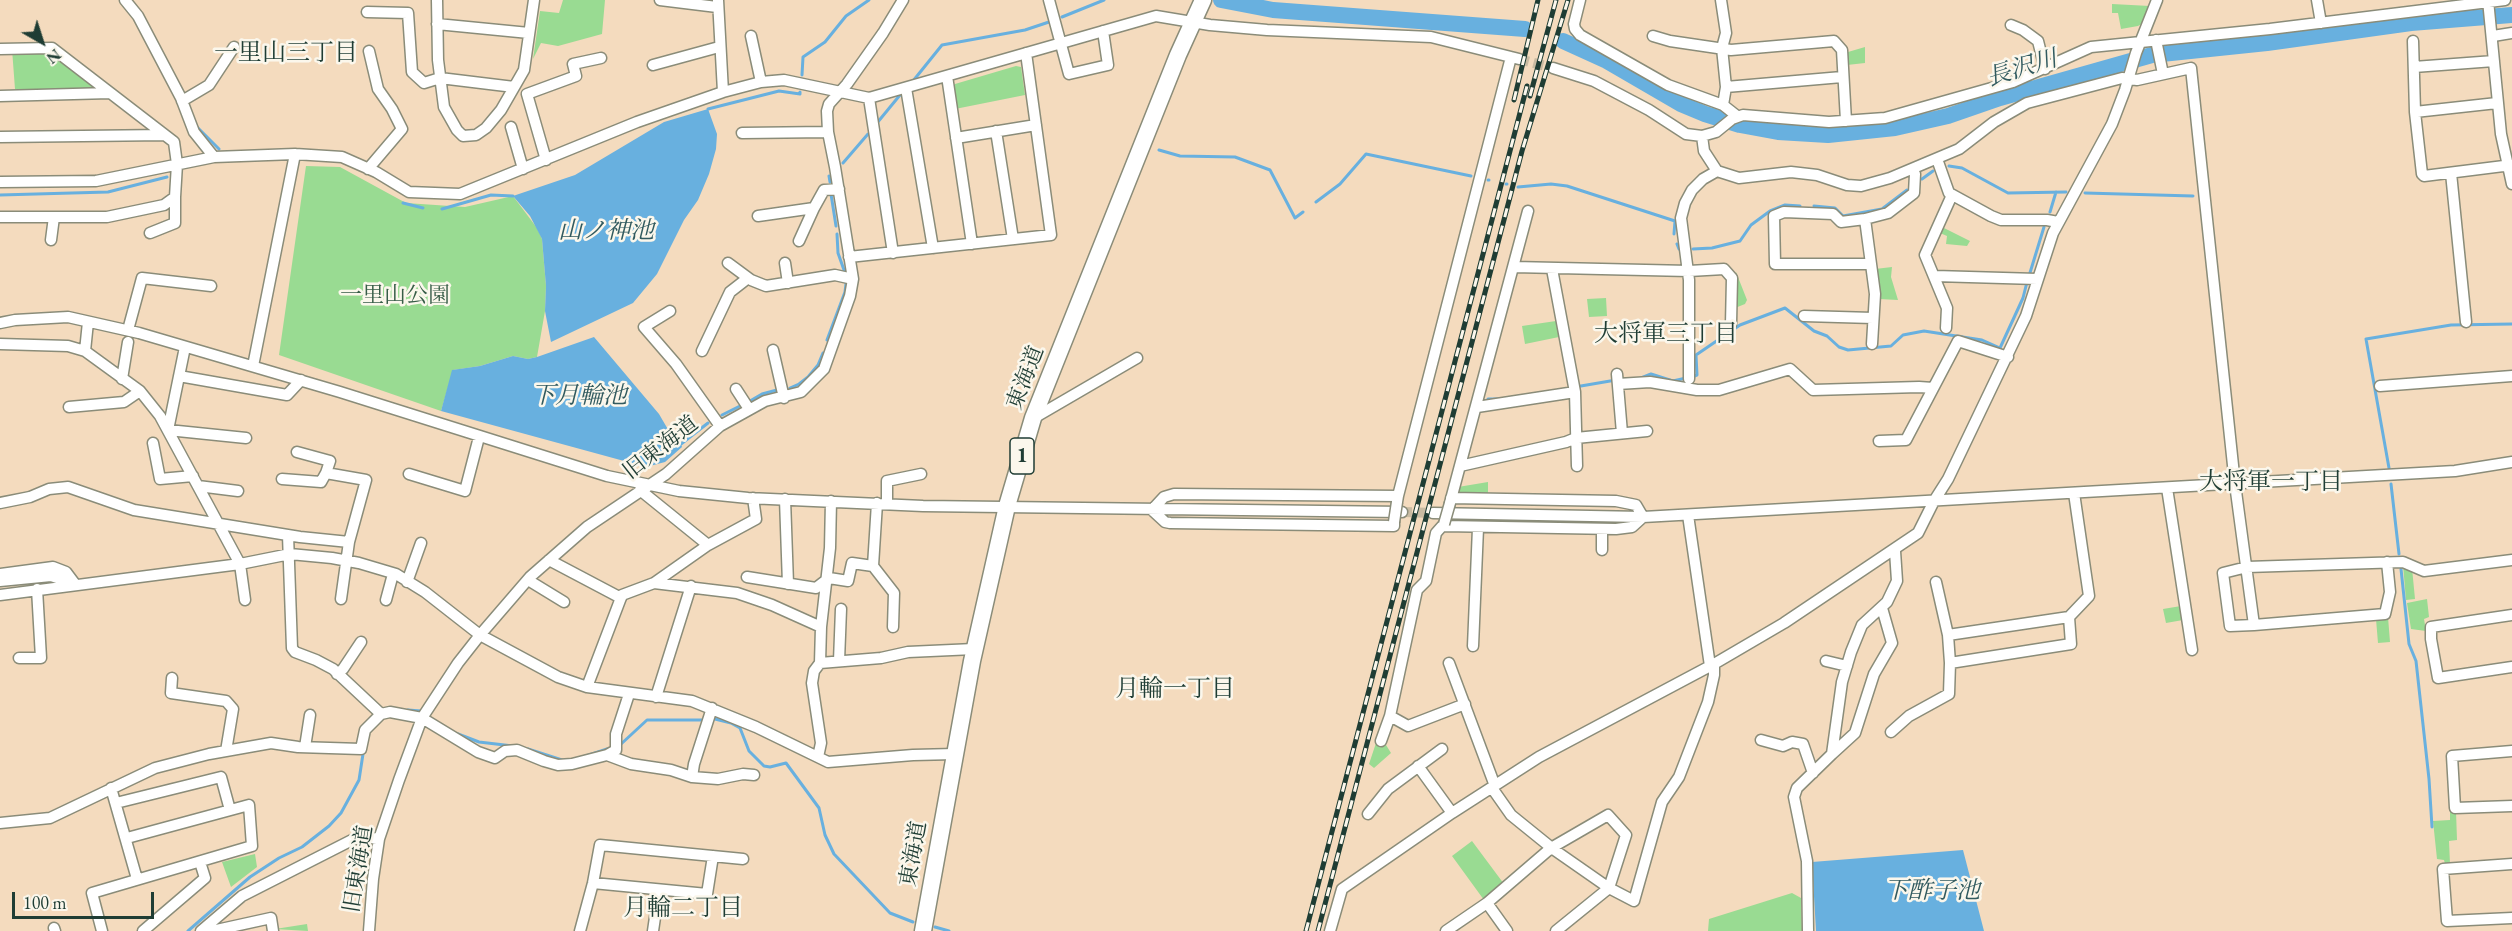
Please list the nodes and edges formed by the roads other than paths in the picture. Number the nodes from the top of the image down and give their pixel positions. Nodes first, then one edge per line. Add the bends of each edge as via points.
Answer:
1 (125, 0) edge
2 (437, 0) edge
3 (534, 0) edge
4 (660, 0) edge
5 (903, 0) edge
6 (1049, 0) edge
7 (1580, 0) edge
8 (1721, 0) edge
9 (2157, 0) edge
10 (2317, 0) edge
11 (2505, 0) edge
12 (1202, 2) edge
13 (2489, 3) edge
14 (717, 4) edge
15 (367, 12) dead end
16 (1193, 22) junction
17 (2321, 23) junction
18 (437, 24) junction
19 (2011, 25) dead end
20 (1103, 31) junction
21 (529, 33) junction
22 (2512, 33) edge
23 (2492, 34) junction
24 (751, 36) dead end
25 (1653, 36) dead end
26 (2156, 41) junction
27 (2413, 41) dead end
28 (1062, 42) junction
29 (2140, 42) junction
30 (234, 47) dead end
31 (719, 47) junction
32 (1722, 48) junction
33 (0, 49) edge
34 (369, 51) dead end
35 (1026, 53) junction
36 (601, 58) dead end
37 (2494, 61) junction
38 (653, 65) dead end
39 (2414, 67) junction
40 (1553, 68) tunnel mouth
41 (2045, 69) junction
42 (2163, 74) junction
43 (947, 76) junction
44 (2130, 76) junction
45 (1842, 77) junction
46 (440, 78) junction
47 (761, 82) junction
48 (514, 87) junction
49 (1726, 87) junction
50 (906, 88) junction
51 (723, 92) junction
52 (110, 93) junction
53 (839, 93) junction
54 (0, 96) edge
55 (869, 98) junction
56 (182, 100) junction
57 (2497, 103) junction
58 (1723, 105) junction
59 (2415, 112) junction
60 (1737, 116) junction
61 (1846, 122) junction
62 (1036, 125) junction
63 (511, 128) dead end
64 (828, 132) junction
65 (996, 132) junction
66 (742, 134) dead end
67 (165, 135) junction
68 (1702, 136) junction
69 (0, 137) edge
70 (956, 138) junction
71 (295, 154) junction
72 (214, 157) junction
73 (1936, 159) junction
74 (546, 160) junction
75 (177, 164) junction
76 (2511, 165) edge
77 (368, 169) junction
78 (523, 169) junction
79 (1912, 169) junction
80 (1717, 171) junction
81 (2451, 173) junction
82 (0, 182) edge
83 (2512, 184) edge
84 (839, 189) junction
85 (1952, 195) junction
86 (175, 197) junction
87 (814, 208) junction
88 (1528, 211) dead end
89 (758, 216) dead end
90 (0, 217) edge
91 (54, 217) junction
92 (1865, 219) junction
93 (2058, 222) junction
94 (150, 233) dead end
95 (1013, 239) junction
96 (51, 240) dead end
97 (799, 241) dead end
98 (972, 244) junction
99 (933, 248) junction
100 (893, 253) junction
101 (849, 257) junction
102 (728, 262) dead end
103 (785, 263) dead end
104 (1869, 264) junction
105 (1514, 267) junction
106 (1552, 269) junction
107 (1689, 271) junction
108 (1935, 276) junction
109 (747, 278) junction
110 (853, 279) junction
111 (2031, 279) junction
112 (788, 283) junction
113 (211, 286) dead end
114 (670, 311) dead end
115 (1804, 316) dead end
116 (1873, 318) junction
117 (88, 322) junction
118 (2466, 322) dead end
119 (0, 323) edge
120 (1731, 324) dead end
121 (1946, 328) dead end
122 (128, 330) junction
123 (128, 342) dead end
124 (0, 344) edge
125 (1872, 344) dead end
126 (186, 347) junction
127 (773, 350) dead end
128 (85, 351) junction
129 (702, 351) dead end
130 (2007, 357) junction
131 (1137, 358) dead end
132 (254, 366) junction
133 (1689, 375) dead end
134 (179, 376) junction
135 (2512, 376) edge
136 (122, 379) junction
137 (301, 380) junction
138 (2379, 386) dead end
139 (1574, 388) junction
140 (1933, 388) junction
141 (736, 389) dead end
142 (140, 391) junction
143 (784, 398) junction
144 (69, 407) dead end
145 (1477, 407) junction
146 (750, 409) junction
147 (1033, 418) junction
148 (720, 426) junction
149 (168, 430) junction
150 (1647, 431) dead end
151 (1622, 433) junction
152 (479, 437) junction
153 (246, 438) dead end
154 (1576, 438) junction
155 (1879, 441) dead end
156 (153, 443) dead end
157 (297, 452) dead end
158 (2512, 462) edge
159 (1460, 466) junction
160 (1577, 466) dead end
161 (326, 473) junction
162 (409, 474) dead end
163 (921, 474) dead end
164 (282, 478) dead end
165 (196, 481) junction
166 (2235, 484) junction
167 (643, 488) junction
168 (2166, 488) junction
169 (49, 489) junction
170 (238, 490) dead end
171 (2074, 493) junction
172 (0, 496) edge
173 (753, 498) junction
174 (785, 499) junction
175 (831, 501) junction
176 (1451, 501) junction
177 (1934, 501) junction
178 (0, 503) edge
179 (882, 503) junction
180 (1399, 503) junction
181 (1007, 506) junction
182 (0, 510) edge
183 (1152, 510) junction
184 (1433, 513) tunnel mouth
185 (1688, 514) junction
186 (1643, 517) junction
187 (216, 522) junction
188 (1444, 525) junction
189 (1478, 528) junction
190 (1602, 529) junction
191 (288, 535) junction
192 (349, 542) junction
193 (421, 543) dead end
194 (708, 545) junction
195 (1602, 550) dead end
196 (1895, 551) junction
197 (290, 554) junction
198 (549, 560) junction
199 (2512, 560) edge
200 (346, 561) junction
201 (2387, 562) junction
202 (240, 564) junction
203 (873, 566) junction
204 (2247, 567) junction
205 (0, 574) edge
206 (393, 574) junction
207 (747, 577) dead end
208 (528, 580) junction
209 (827, 580) junction
210 (0, 581) edge
211 (407, 582) junction
212 (1936, 582) dead end
213 (654, 583) junction
214 (75, 584) junction
215 (788, 584) junction
216 (691, 586) junction
217 (37, 590) junction
218 (0, 595) edge
219 (621, 598) junction
220 (341, 599) dead end
221 (245, 600) dead end
222 (386, 600) dead end
223 (564, 602) dead end
224 (1882, 608) junction
225 (841, 609) dead end
226 (2512, 615) edge
227 (2069, 617) junction
228 (2254, 625) junction
229 (821, 627) junction
230 (893, 627) dead end
231 (480, 635) junction
232 (1948, 635) junction
233 (361, 642) dead end
234 (1473, 646) dead end
235 (974, 649) junction
236 (2192, 650) dead end
237 (19, 658) dead end
238 (1826, 661) dead end
239 (839, 662) junction
240 (820, 663) junction
241 (1449, 663) dead end
242 (1950, 663) junction
243 (1712, 665) junction
244 (1847, 666) junction
245 (2512, 667) edge
246 (340, 671) junction
247 (172, 678) dead end
248 (587, 687) junction
249 (366, 694) dead end
250 (629, 694) junction
251 (656, 697) junction
252 (1465, 704) junction
253 (711, 710) junction
254 (378, 711) junction
255 (310, 715) dead end
256 (1390, 717) junction
257 (422, 718) junction
258 (1891, 732) dead end
259 (1761, 740) dead end
260 (1381, 741) dead end
261 (305, 747) junction
262 (1442, 749) dead end
263 (226, 751) junction
264 (2512, 751) edge
265 (955, 754) junction
266 (1832, 754) junction
267 (607, 755) junction
268 (818, 757) junction
269 (1418, 766) junction
270 (1814, 772) junction
271 (753, 775) dead end
272 (692, 777) junction
273 (1493, 787) junction
274 (111, 788) junction
275 (116, 803) junction
276 (2512, 806) edge
277 (230, 810) junction
278 (1452, 813) junction
279 (1368, 814) dead end
280 (0, 817) edge
281 (30, 820) junction
282 (0, 823) edge
283 (0, 829) edge
284 (127, 838) junction
285 (380, 840) junction
286 (1551, 848) junction
287 (713, 856) junction
288 (743, 859) dead end
289 (200, 862) junction
290 (2512, 864) edge
291 (137, 879) junction
292 (593, 883) junction
293 (1609, 888) junction
294 (659, 890) junction
295 (1487, 903) junction
296 (2512, 918) edge
297 (102, 931) edge
298 (143, 931) edge
299 (201, 931) edge
300 (212, 931) edge
301 (273, 931) edge
302 (369, 931) edge
303 (583, 931) edge
304 (653, 931) edge
305 (923, 931) edge
306 (1330, 931) edge
307 (1446, 931) edge
308 (1507, 931) edge
309 (1556, 931) edge
310 (1808, 931) edge

1 - 56 street via 138,16
2 - 18 street
3 - 21 street
4 - 14 street
5 - 53 street, 旧東海道
6 - 28 street
7 - 58 street via 1574,24 1580,35 1668,85
8 - 32 street via 1726,33
9 - 29 street
10 - 17 street
11 - 13 street
12 - 16 highway, 東海道 / 1
13 - 17 street
13 - 23 street
14 - 31 street
15 - 46 street via 408,13 412,72 424,82
16 - 20 street via 1156,16
16 - 147 highway, 東海道 / 1
16 - 180 street via 1290,32 1431,37 1515,58 1456,268
17 - 26 street
18 - 21 street
18 - 46 street
19 - 41 street via 2038,41
20 - 28 street
20 - 28 street via 1108,65 1069,74
21 - 48 street via 524,70
22 - 23 street
23 - 37 street
24 - 47 street
25 - 32 street
26 - 29 street
26 - 42 street
27 - 39 street
28 - 35 street
29 - 41 street via 2091,47
29 - 44 street
30 - 56 street via 209,85
31 - 38 street
31 - 51 street
32 - 45 street via 1834,41 1842,50
32 - 49 street
33 - 52 street via 52,48
34 - 77 street via 378,89 402,129
35 - 43 street
35 - 62 street
36 - 74 street via 573,63 576,76 527,94
37 - 39 street
37 - 57 street
39 - 59 street
40 - 68 street via 1594,81 1686,134
41 - 61 street via 1918,110
42 - 44 street via 2137,80
42 - 166 street via 2191,68
43 - 50 street
43 - 70 street
44 - 73 street via 2027,103 1959,149
44 - 93 street via 2104,141
45 - 49 street
45 - 61 street
46 - 48 street
46 - 48 street via 444,107 464,136 476,135 486,128
47 - 51 street
47 - 53 street via 784,80
49 - 58 street
50 - 55 street
50 - 99 street
51 - 74 street
52 - 54 street
52 - 67 street
53 - 55 street
53 - 64 street, 旧東海道 via 827,111
55 - 100 street
56 - 72 street via 194,132
57 - 59 street
57 - 76 street via 2500,135
58 - 60 street
59 - 81 street via 2422,174
60 - 61 street
60 - 68 street
62 - 65 street
62 - 95 street via 1051,235
63 - 78 street
64 - 66 street
64 - 84 street, 旧東海道
65 - 70 street
65 - 95 street
67 - 69 street
67 - 75 street via 174,142
68 - 80 street via 1704,151
70 - 98 street
71 - 72 street
71 - 77 street via 342,157
71 - 132 street
72 - 75 street
73 - 79 street
73 - 85 street via 1948,194
74 - 78 street
75 - 82 street via 96,181
75 - 86 street
76 - 81 street
76 - 83 street
77 - 78 street via 409,192 434,195 460,194
79 - 80 street via 1861,186 1807,173 1747,179
79 - 92 street via 1914,193 1888,213
80 - 107 street via 1698,184 1683,211 1681,227
81 - 118 street
84 - 87 street via 824,190
84 - 101 street, 旧東海道
85 - 93 street via 2001,220
85 - 108 street via 1925,255
86 - 91 street via 164,205 107,217
86 - 94 street via 175,223
87 - 89 street
87 - 97 street
88 - 105 street
90 - 91 street
91 - 96 street
92 - 104 street
92 - 104 street via 1841,222 1833,214 1784,212 1774,216 1774,264
93 - 111 street
95 - 98 street
98 - 99 street
99 - 100 street
100 - 101 street
101 - 110 street, 旧東海道
102 - 109 street
103 - 112 street
104 - 116 street via 1875,294
105 - 106 street
105 - 145 street
106 - 107 street
106 - 139 street
107 - 120 street via 1724,268 1731,278
107 - 133 street
108 - 111 street
108 - 121 street via 1947,308
109 - 112 street via 766,286
109 - 129 street via 730,292
110 - 112 street via 836,275
110 - 143 street, 旧東海道 via 824,369 801,392
111 - 130 street via 2026,316
113 - 122 street via 142,278
114 - 148 street via 644,327
115 - 116 street
116 - 125 street
117 - 119 street via 68,317
117 - 122 street
117 - 128 street
122 - 126 street
123 - 136 street
124 - 128 street via 68,346
126 - 132 street
126 - 134 street
127 - 143 street
128 - 136 street
130 - 140 street via 1958,341
130 - 177 street
131 - 147 street
132 - 137 street
134 - 137 street via 287,395
134 - 149 street
135 - 138 street
136 - 142 street
137 - 152 street
139 - 145 street
139 - 154 street
140 - 151 street via 1813,390 1790,369 1719,390 1618,380
140 - 155 street via 1906,440
141 - 146 street
142 - 144 street via 124,402
142 - 149 street
143 - 146 street, 旧東海道
145 - 159 street
146 - 148 street, 旧東海道
147 - 181 highway, 東海道 / 1
148 - 167 street, 旧東海道 via 666,474
149 - 153 street
149 - 165 street
150 - 151 street
151 - 154 street
152 - 162 street via 465,491
152 - 167 street
154 - 159 street
154 - 160 street
156 - 165 street via 160,479
157 - 161 street via 330,461
158 - 166 street via 2455,471
159 - 176 street
161 - 164 street via 321,482
161 - 192 street via 366,480
163 - 179 street via 888,481
165 - 170 street
165 - 187 street
166 - 168 street
166 - 204 street
167 - 173 street
167 - 194 street
167 - 198 street, 旧東海道 via 587,527
168 - 171 street
168 - 236 street
169 - 172 street
169 - 178 street
169 - 182 street via 31,503
169 - 187 street via 68,487 134,510
171 - 177 street
171 - 227 street via 2089,596
173 - 174 street
173 - 194 street via 756,519
174 - 175 street
174 - 215 street
175 - 179 street
175 - 209 street
176 - 186 street via 1616,501 1636,505
176 - 188 street, bridge
177 - 185 street
177 - 196 street via 1918,534
179 - 181 street
179 - 203 street
180 - 183 street
180 - 183 street via 1174,494 1164,497
180 - 183 street, bridge via 1394,526 1170,523
181 - 183 street
181 - 235 highway, 東海道 / 1
184 - 186 street
185 - 186 street
185 - 243 street
186 - 190 street via 1632,527
187 - 191 street
187 - 202 street
188 - 189 street
188 - 256 street via 1436,533 1426,581 1417,590
189 - 190 street
189 - 234 street
190 - 195 street
191 - 192 street
191 - 197 street
192 - 200 street
193 - 211 street
194 - 213 street
196 - 224 street via 1898,581
196 - 243 street
197 - 200 street
197 - 202 street
197 - 246 street via 292,648
198 - 208 street, 旧東海道
198 - 219 street
199 - 201 street via 2424,571 2403,562
200 - 206 street
200 - 220 street
201 - 204 street
201 - 228 street via 2390,592 2385,614
202 - 214 street
202 - 221 street
203 - 209 street via 852,564 848,581
203 - 230 street via 894,593
204 - 228 street
204 - 228 street via 2223,573 2225,594 2230,626
205 - 214 street via 53,567 66,572
206 - 211 street
206 - 222 street
207 - 215 street
208 - 223 street
208 - 231 street, 旧東海道
209 - 215 street via 816,588
209 - 229 street
210 - 214 street via 51,576
211 - 231 street
212 - 232 street
213 - 216 street
213 - 219 street
214 - 217 street
216 - 229 street via 736,593
216 - 251 street
217 - 218 street
217 - 237 street via 40,658
219 - 248 street
224 - 244 street via 1862,625
224 - 266 street via 1892,643 1874,674 1855,733
225 - 239 street
226 - 245 street via 2431,627 2431,639 2438,678
227 - 232 street
227 - 242 street via 2071,644
229 - 240 street
231 - 248 street via 558,677
231 - 257 street, 旧東海道
232 - 242 street
233 - 246 street
235 - 239 street via 908,652 894,660
235 - 265 highway, 東海道 / 1
238 - 244 street
239 - 240 street
240 - 268 street via 812,683 821,743
241 - 252 street
242 - 258 street via 1949,694 1909,716
243 - 273 street via 1539,757
243 - 293 street via 1714,675 1708,702 1679,777 1662,802 1634,901
244 - 266 street via 1834,724
246 - 249 street
246 - 254 street
247 - 263 street via 171,693 226,701 233,709
248 - 250 street
250 - 251 street
250 - 267 street via 616,734 616,750
251 - 253 street via 692,701
252 - 256 street via 1408,726
252 - 273 street
253 - 268 street
253 - 272 street
254 - 257 street
254 - 261 street via 365,730 361,749
255 - 261 street
256 - 260 street
257 - 267 street via 478,753 495,758 517,750 558,765
257 - 285 street, 旧東海道
259 - 270 street via 1783,746 1792,742 1803,744
261 - 263 street via 271,743
262 - 269 street
263 - 274 street via 175,761
264 - 276 street via 2452,756 2455,808
265 - 268 street via 828,762
265 - 305 highway, 東海道 / 1
266 - 270 street
267 - 272 street
269 - 278 street
269 - 279 street via 1388,789
270 - 310 street via 1797,788 1794,797 1807,861
271 - 272 street
273 - 278 street
273 - 286 street via 1510,815
274 - 275 street
274 - 281 street via 50,818
275 - 277 street via 221,777
275 - 284 street
277 - 284 street
277 - 289 street via 249,805 252,846
278 - 306 street via 1342,889
280 - 281 street via 29,815
281 - 282 street
281 - 283 street via 30,826
284 - 291 street
285 - 299 street via 352,840 261,886 242,896
285 - 302 street, 旧東海道
286 - 293 street
286 - 293 street via 1608,816 1626,836
286 - 295 street
287 - 288 street
287 - 292 street via 600,845
287 - 294 street via 707,894
289 - 291 street
289 - 298 street via 205,878
290 - 296 street via 2443,869 2447,921
291 - 297 street via 92,893
292 - 294 street
292 - 303 street
293 - 309 street
294 - 304 street
295 - 307 street
295 - 308 street
300 - 301 street via 271,918

